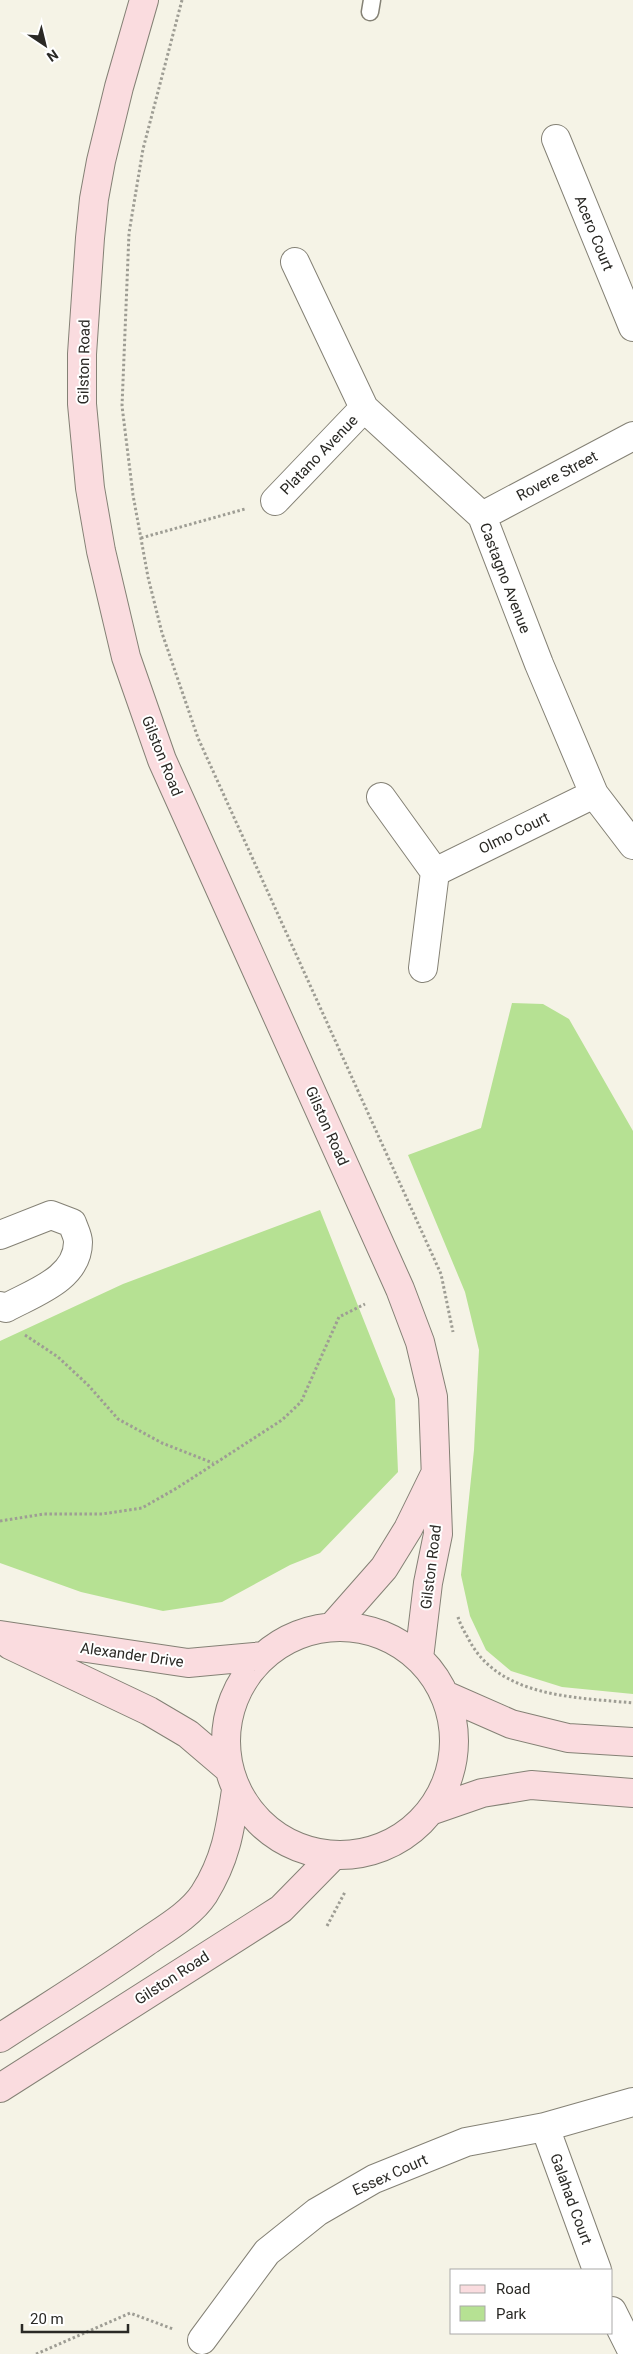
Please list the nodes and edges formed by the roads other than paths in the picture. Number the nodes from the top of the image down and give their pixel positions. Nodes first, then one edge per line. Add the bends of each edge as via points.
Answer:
1 (144, 0) edge
2 (556, 139) dead end
3 (295, 262) dead end
4 (633, 328) edge
5 (364, 408) junction
6 (633, 436) edge
7 (275, 501) road end
8 (482, 516) junction
9 (594, 794) junction
10 (382, 797) dead end
11 (633, 845) edge
12 (435, 872) junction
13 (422, 968) dead end
14 (0, 1234) edge
15 (3, 1307) edge
16 (435, 1475) junction
17 (332, 1627) junction
18 (0, 1635) edge
19 (0, 1641) edge
20 (264, 1656) junction
21 (419, 1658) junction
22 (445, 1695) junction
23 (633, 1742) edge
24 (233, 1780) junction
25 (633, 1793) edge
26 (430, 1811) junction
27 (334, 1855) junction
28 (0, 2038) edge
29 (0, 2088) edge
30 (633, 2102) edge
31 (545, 2127) junction
32 (597, 2269) edge
33 (613, 2313) edge
34 (202, 2340) road end
35 (633, 2353) edge

1 - 16 main road, Gilston Road via 101,161 90,238 82,404 90,488 101,552 126,657 162,760 396,1280 416,1334 432,1398
2 - 4 street, Acero Court
3 - 5 street, Castagno Avenue
5 - 7 street, Platano Avenue
5 - 8 street, Castagno Avenue
6 - 8 street, Rovere Street
8 - 9 street, Castagno Avenue
9 - 11 street, Castagno Avenue
9 - 12 street, Olmo Court
10 - 12 street
12 - 13 street
14 - 15 street via 50,1215 72,1223 78,1242 74,1262 62,1277
16 - 17 main road, Gilston Road via 408,1530 384,1568
16 - 21 main road, Gilston Road via 438,1534
17 - 20 main road via 296,1636
17 - 21 main road via 364,1630 394,1640
18 - 20 main road, Alexander Drive via 188,1663
19 - 24 main road, Alexander Drive via 149,1711 188,1734
20 - 24 main road via 244,1680 230,1708 226,1738
21 - 22 main road
22 - 23 main road via 511,1724 568,1738
22 - 26 main road via 453,1724 454,1755 446,1784
24 - 27 main road via 253,1816 276,1836 304,1850
24 - 28 main road via 228,1844 202,1896 177,1920 106,1970
25 - 26 main road via 532,1785 482,1793
26 - 27 main road via 412,1829 390,1843 367,1852
27 - 29 main road, Gilston Road via 281,1909
30 - 31 street, Essex Court
31 - 32 street, Galahad Court
31 - 34 street, Essex Court via 466,2142 374,2179 317,2212 267,2252
33 - 35 street

